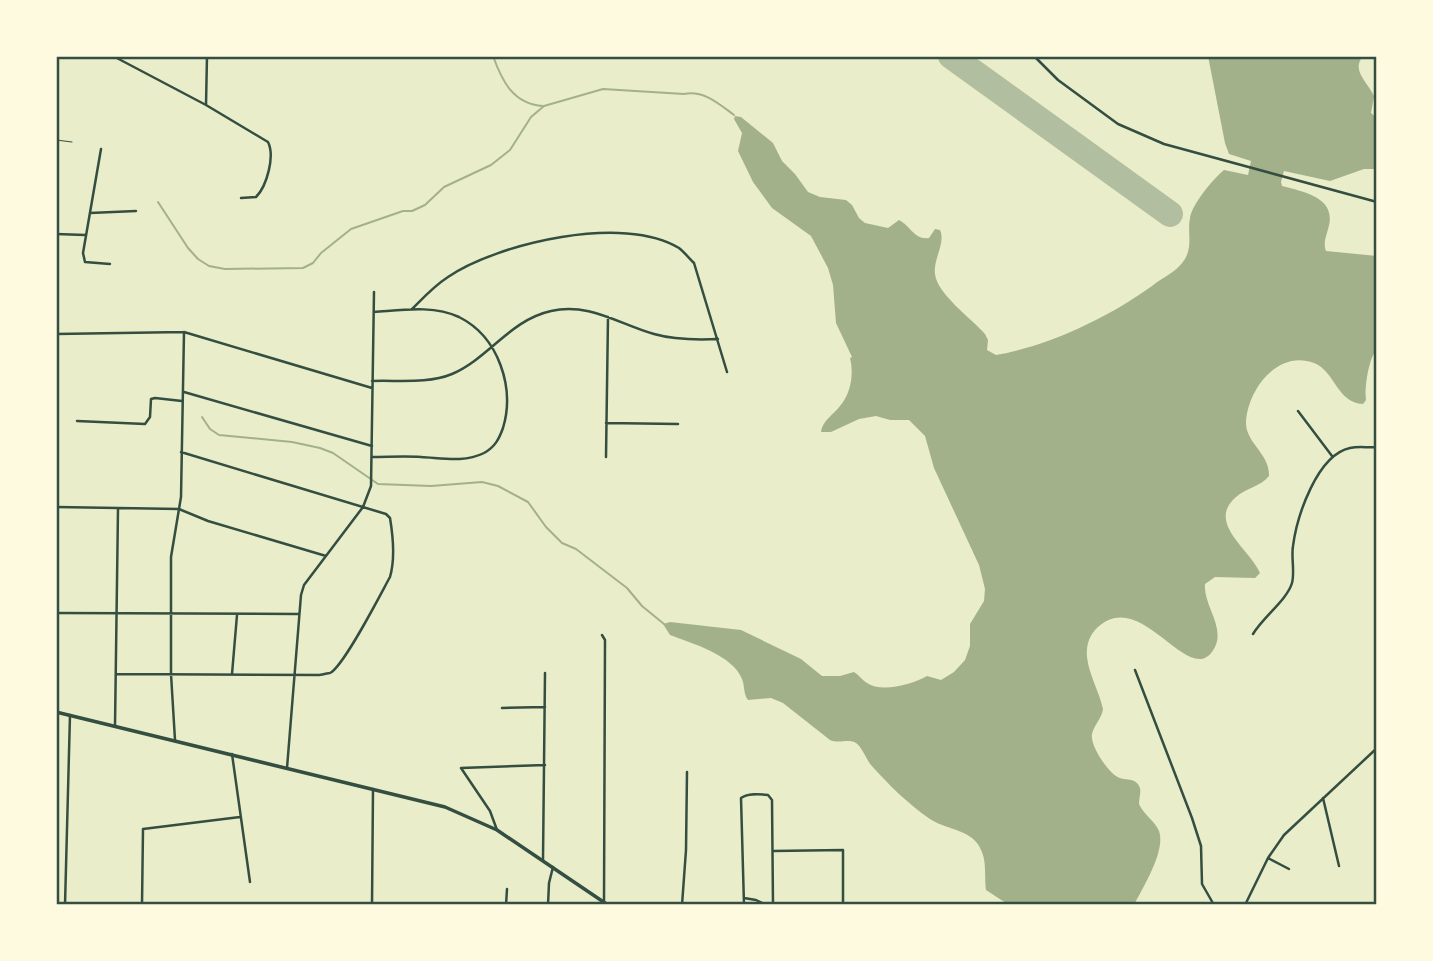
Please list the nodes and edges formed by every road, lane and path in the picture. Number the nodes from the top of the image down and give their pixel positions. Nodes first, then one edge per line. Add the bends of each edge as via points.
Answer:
1 (113, 56) edge
2 (207, 56) edge
3 (1034, 56) edge
4 (206, 105) junction
5 (56, 140) edge
6 (72, 142) dead end
7 (101, 149) dead end
8 (241, 198) dead end
9 (1377, 202) edge
10 (136, 211) dead end
11 (89, 214) junction
12 (56, 234) edge
13 (85, 235) junction
14 (110, 264) dead end
15 (374, 292) dead end
16 (412, 309) junction
17 (374, 312) junction
18 (608, 317) junction
19 (184, 332) junction
20 (56, 334) edge
21 (718, 340) junction
22 (492, 347) junction
23 (727, 372) dead end
24 (372, 381) junction
25 (372, 388) junction
26 (184, 392) junction
27 (182, 401) junction
28 (1298, 411) dead end
29 (77, 421) dead end
30 (606, 423) junction
31 (678, 424) dead end
32 (372, 446) junction
33 (1377, 447) edge
34 (181, 452) junction
35 (1332, 456) junction
36 (372, 457) junction
37 (606, 457) dead end
38 (56, 507) edge
39 (118, 507) junction
40 (363, 507) junction
41 (179, 509) junction
42 (326, 556) junction
43 (56, 613) edge
44 (117, 614) junction
45 (237, 614) junction
46 (298, 614) junction
47 (172, 615) junction
48 (1253, 634) dead end
49 (602, 635) dead end
50 (1135, 670) dead end
51 (545, 673) dead end
52 (116, 674) junction
53 (171, 674) junction
54 (232, 674) junction
55 (294, 674) junction
56 (545, 707) junction
57 (502, 708) dead end
58 (56, 712) edge
59 (70, 715) junction
60 (115, 726) junction
61 (175, 740) junction
62 (1377, 748) edge
63 (232, 754) junction
64 (545, 765) junction
65 (287, 768) junction
66 (687, 772) dead end
67 (373, 789) junction
68 (1323, 797) junction
69 (240, 817) junction
70 (498, 830) junction
71 (773, 851) junction
72 (1268, 858) junction
73 (543, 859) junction
74 (1339, 866) dead end
75 (553, 867) junction
76 (1289, 869) dead end
77 (250, 882) dead end
78 (507, 889) dead end
79 (744, 898) junction
80 (606, 904) edge
81 (65, 905) edge
82 (142, 905) edge
83 (372, 905) edge
84 (506, 905) edge
85 (548, 905) edge
86 (681, 905) edge
87 (744, 905) edge
88 (766, 905) edge
89 (773, 905) edge
90 (843, 905) edge
91 (1214, 905) edge
92 (1245, 905) edge

1 - 4 street
2 - 4 street
3 - 9 street via 1058,80 1118,124 1164,144
4 - 8 street via 264,137 271,147 262,190 256,197
5 - 6 lane
7 - 11 street
10 - 11 street
11 - 13 street
12 - 13 street
13 - 14 street via 85,262
15 - 17 street
16 - 17 street
16 - 21 street via 448,277 509,249 553,237 633,234 669,243 694,263
16 - 22 street via 459,317
17 - 24 street
18 - 21 street via 672,338
18 - 22 street via 589,310 551,310 515,326
18 - 30 street
19 - 20 street
19 - 25 street
19 - 26 street
21 - 23 street
22 - 24 street via 469,365 436,379
22 - 36 street via 508,390 504,422 493,448 470,458
24 - 25 street
25 - 32 street
26 - 27 street
26 - 32 street
27 - 29 street via 151,399 145,424
27 - 34 street
28 - 35 street
30 - 31 street
30 - 37 street
32 - 36 street
33 - 35 street via 1349,448
34 - 40 street
34 - 41 street
35 - 48 street via 1321,467 1295,530 1293,582
36 - 40 street via 371,486
38 - 39 street
39 - 41 street
39 - 44 street
40 - 42 street
40 - 55 street via 390,517 390,578 337,667 319,675
41 - 42 street
41 - 47 street via 171,544
42 - 46 street via 304,585
43 - 44 street
44 - 47 street
44 - 52 street
45 - 46 street
45 - 47 street
45 - 54 street
46 - 55 street
47 - 53 street
49 - 80 street
50 - 91 street via 1192,818 1201,846 1202,884
51 - 56 street
52 - 53 street
52 - 60 street
53 - 54 street
53 - 61 street
54 - 55 street
55 - 65 street
56 - 57 street
56 - 64 street
58 - 59 main road
59 - 60 main road
59 - 81 street
60 - 61 main road
61 - 63 main road
62 - 68 street
63 - 65 main road
63 - 69 street
64 - 70 street via 461,768
64 - 73 street
65 - 67 main road
66 - 86 street
67 - 70 main road via 446,807
67 - 83 street
68 - 72 street via 1284,835
68 - 74 street
69 - 77 street
69 - 82 street via 142,829
70 - 73 main road
71 - 79 street via 772,800 768,795 745,795 741,798
71 - 89 street
71 - 90 street via 843,850
72 - 76 street
72 - 92 street
73 - 75 main road
75 - 80 main road
75 - 85 street
78 - 84 street
79 - 87 street
79 - 88 street

